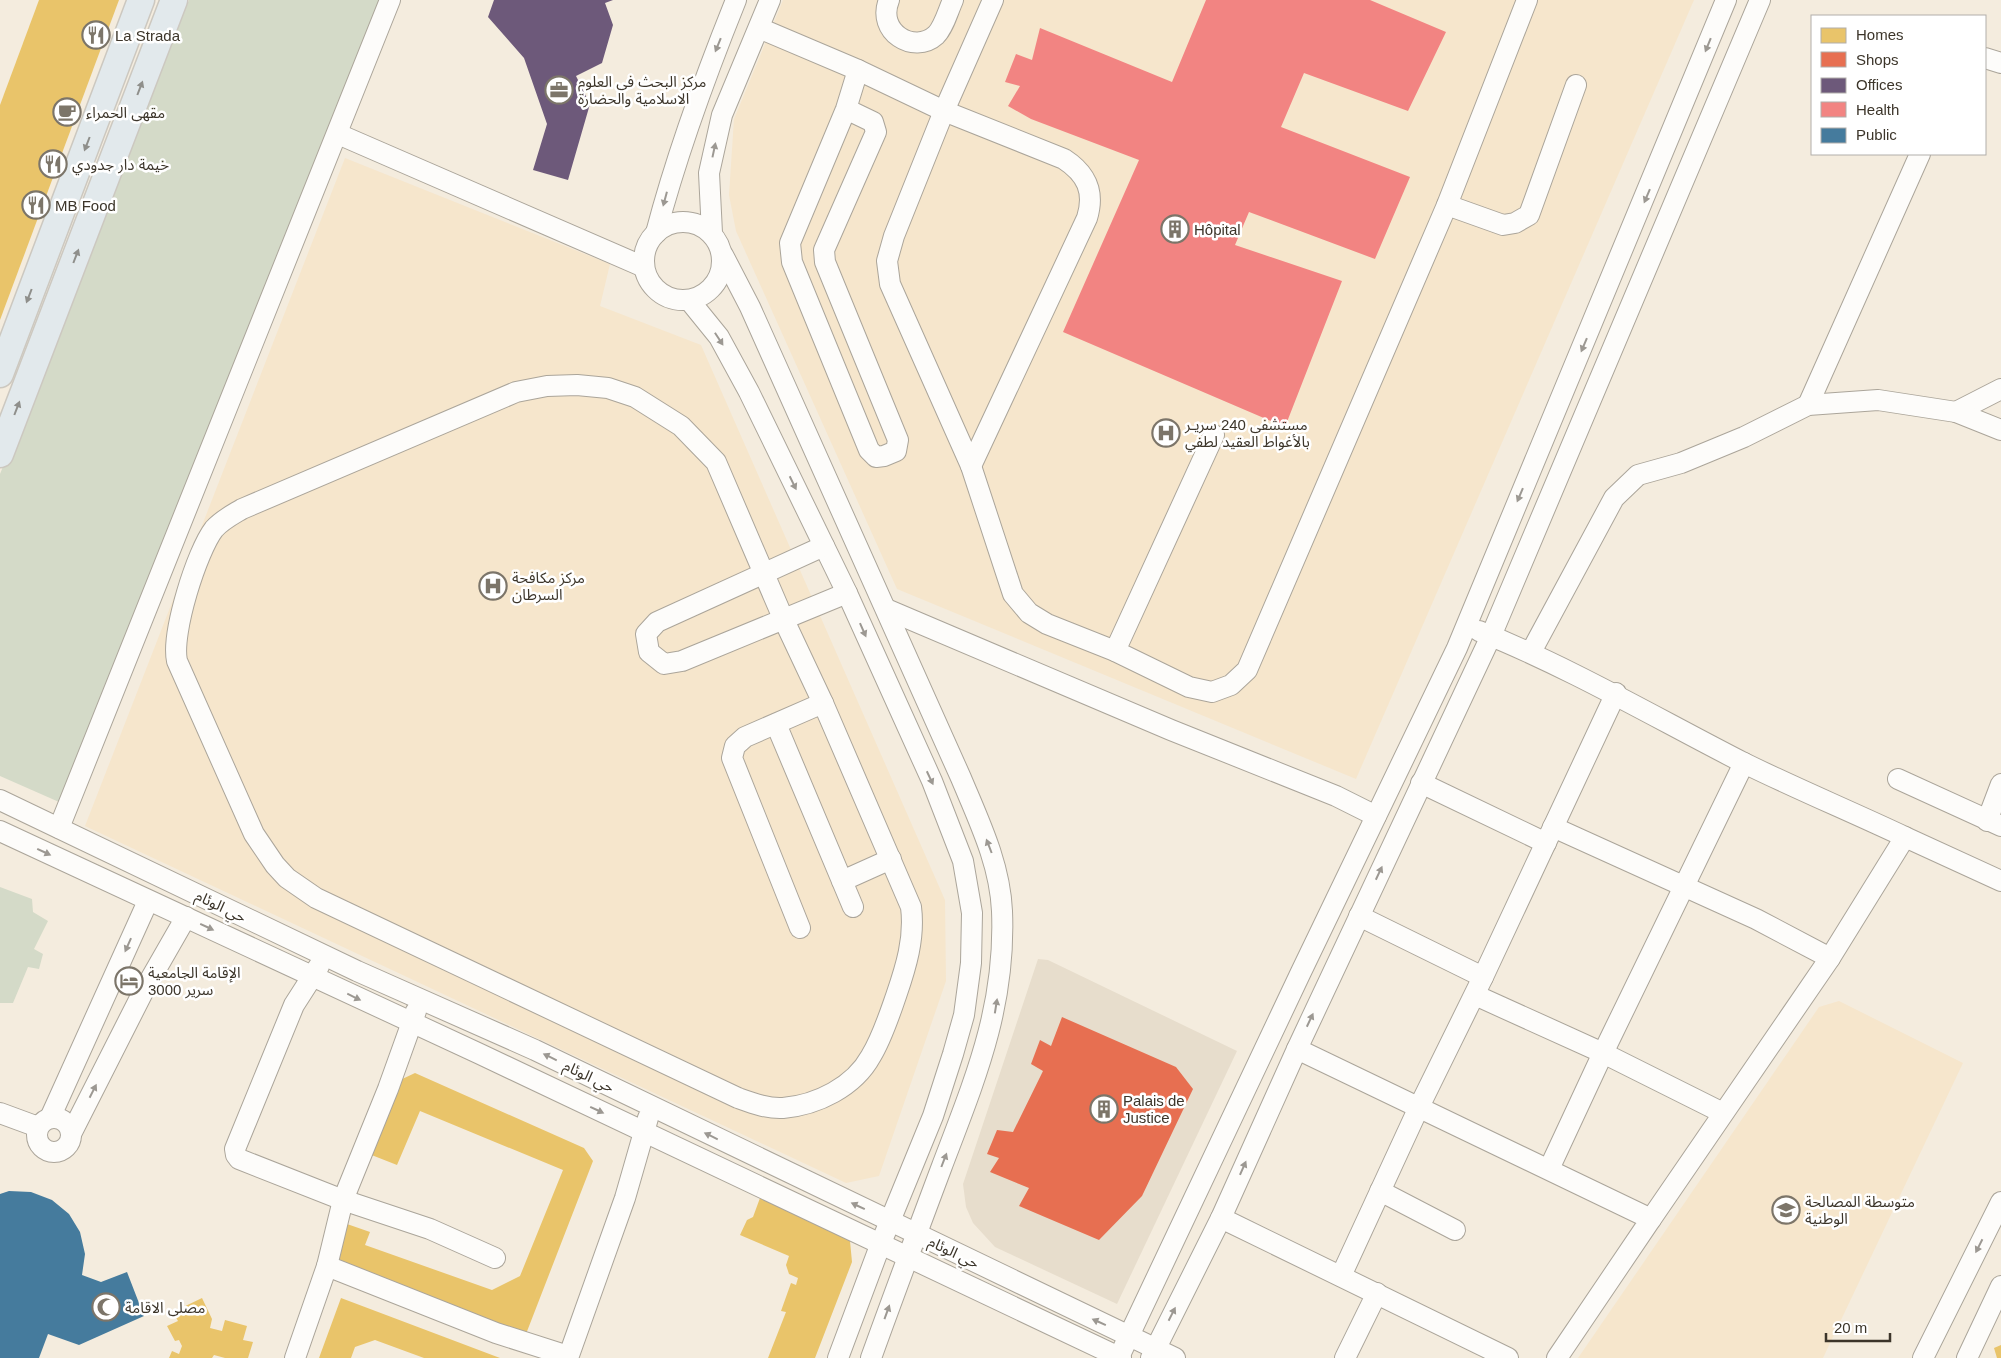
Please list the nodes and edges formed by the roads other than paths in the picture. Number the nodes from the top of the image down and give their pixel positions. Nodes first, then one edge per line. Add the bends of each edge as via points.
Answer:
1 (141, 0) edge
2 (174, 0) edge
3 (390, 0) edge
4 (736, 0) edge
5 (770, 0) edge
6 (889, 0) edge
7 (953, 0) edge
8 (993, 0) edge
9 (1527, 0) edge
10 (1726, 0) edge
11 (1760, 0) edge
12 (759, 28) junction
13 (1986, 58) edge
14 (2001, 63) edge
15 (858, 70) junction
16 (1576, 85) dead end
17 (846, 109) junction
18 (944, 111) junction
19 (338, 134) junction
20 (1920, 155) edge
21 (1446, 205) junction
22 (656, 232) junction
23 (712, 233) junction
24 (723, 255) junction
25 (644, 267) junction
26 (689, 300) junction
27 (0, 374) edge
28 (2001, 389) edge
29 (1808, 405) junction
30 (1956, 412) junction
31 (2001, 430) edge
32 (1214, 435) dead end
33 (0, 454) edge
34 (971, 466) junction
35 (824, 546) junction
36 (766, 574) junction
37 (847, 593) junction
38 (886, 610) junction
39 (783, 618) junction
40 (1465, 626) junction
41 (1490, 636) junction
42 (1115, 651) junction
43 (1531, 652) junction
44 (1616, 693) junction
45 (823, 703) junction
46 (776, 724) junction
47 (1744, 763) junction
48 (1898, 779) dead end
49 (1421, 783) junction
50 (2001, 784) edge
51 (0, 800) edge
52 (1376, 816) junction
53 (1994, 823) edge
54 (59, 828) junction
55 (0, 831) edge
56 (1550, 835) junction
57 (1906, 837) junction
58 (891, 859) junction
59 (842, 881) junction
60 (2001, 881) edge
61 (1684, 886) junction
62 (148, 901) junction
63 (853, 907) dead end
64 (1359, 916) junction
65 (186, 917) junction
66 (800, 928) dead end
67 (325, 955) junction
68 (1830, 958) junction
69 (313, 976) junction
70 (1479, 986) junction
71 (421, 998) junction
72 (411, 1023) junction
73 (1297, 1049) junction
74 (1603, 1053) junction
75 (652, 1107) junction
76 (1418, 1107) junction
77 (0, 1113) edge
78 (1723, 1113) junction
79 (44, 1122) junction
80 (643, 1131) junction
81 (71, 1134) junction
82 (1549, 1169) junction
83 (1380, 1191) junction
84 (343, 1200) junction
85 (2001, 1202) edge
86 (1221, 1218) junction
87 (1650, 1219) junction
88 (890, 1221) junction
89 (1454, 1230) dead end
90 (916, 1234) junction
91 (881, 1243) junction
92 (907, 1256) junction
93 (495, 1258) dead end
94 (327, 1266) junction
95 (1341, 1276) junction
96 (2001, 1286) edge
97 (1377, 1294) junction
98 (1128, 1335) junction
99 (1153, 1353) edge
100 (568, 1357) edge
101 (295, 1358) edge
102 (838, 1358) edge
103 (871, 1358) edge
104 (1120, 1358) edge
105 (1175, 1358) edge
106 (1345, 1358) edge
107 (1508, 1358) edge
108 (1557, 1358) edge
109 (1922, 1358) edge
110 (1967, 1358) edge

1 -> 27 main road
33 -> 2 main road
3 - 19 street
4 -> 22 street via 694,106
5 - 12 street
6 - 7 street via 885,10 888,26 900,36 918,42 936,34
8 - 18 street
9 - 21 street
10 -> 40 street
11 - 41 street
12 - 15 street
23 -> 12 street via 710,173 722,115
13 - 14 street
15 - 17 street
15 - 18 street
16 - 21 street via 1530,216 1503,225
17 - 17 street via 790,243 792,262 869,450 876,457 896,451 898,440 825,262 824,250 876,132 873,122
18 - 34 street via 887,261 890,284
18 - 34 street via 1064,159 1077,168 1087,182 1092,204
19 - 25 street
19 - 54 street
20 - 29 street
21 - 42 street via 1247,670 1231,685 1212,692 1189,687
22 - 23 street via 672,224 690,222
22 - 25 street via 644,254
23 - 24 street
24 - 26 street via 719,279 701,297
24 - 38 street via 750,307
25 - 26 street via 648,278 660,292 677,300
26 -> 35 street via 718,337 749,392
28 - 30 street
29 - 30 street via 1878,400
29 - 43 street via 1744,437 1681,463 1638,475 1614,498
30 - 31 street
32 - 42 street
34 - 42 street via 1013,594 1029,613 1047,624
35 - 36 street
35 - 37 street
36 - 39 street
36 - 39 street via 657,622 646,634 649,652 664,664 682,661
36 - 58 street via 716,462 681,426 634,397 608,388 548,386 516,392 225,519 213,530 192,582 180,620 175,653 245,817 270,858 287,878 334,906 753,1104 781,1108 813,1102 853,1080 871,1056 898,991 911,941 911,907
37 - 39 street
37 -> 88 street via 932,780 963,861 972,912 971,963 964,1015 954,1054 933,1116
38 - 52 street via 1336,796
90 -> 38 street via 978,1072 993,1022 1002,966 1002,910 992,852
39 - 45 street
40 - 41 street
40 - 52 street
41 - 43 street
41 - 49 street
43 - 44 street
44 - 47 street
44 - 56 street
45 - 46 street
45 - 58 street
46 - 59 street
46 - 66 street via 745,737 735,746 732,758
47 - 57 street
47 - 61 street
48 - 53 street
49 - 56 street
64 -> 49 street
50 - 53 street
51 - 54 street, حي الوئام
52 - 98 street
54 - 67 street, حي الوئام
55 -> 62 street, حي الوئام
56 - 61 street
56 - 70 street
57 - 60 street
57 - 68 street
58 - 59 street
59 - 63 street
61 - 68 street
61 - 74 street
62 - 65 street, حي الوئام
62 -> 79 street
64 - 70 street
73 -> 64 street
65 -> 69 street, حي الوئام
81 -> 65 street via 143,992
67 - 69 street
67 - 71 street, حي الوئام
68 - 78 street
69 -> 72 street, حي الوئام
69 - 84 street via 294,1005 235,1149 239,1159
70 - 74 street
70 - 76 street
71 - 72 street
75 -> 71 street, حي الوئام
72 -> 80 street, حي الوئام
72 - 84 street
73 - 76 street
86 -> 73 street
74 - 78 street
74 - 82 street
75 - 80 street
88 -> 75 street, حي الوئام
76 - 82 street
76 - 83 street
77 - 79 street
78 - 87 street
79 - 81 street via 65,1121
79 - 81 street via 36,1132 38,1143 47,1150 63,1149
80 - 91 street, حي الوئام
80 - 100 street via 625,1198
82 - 87 street
83 - 89 street
83 - 95 street
84 - 93 street via 430,1229
84 - 94 street
85 -> 109 street
86 - 95 street
99 -> 86 street
87 - 108 street
88 - 90 street, حي الوئام
88 - 91 street
90 - 92 street
98 -> 90 street, حي الوئام
91 - 92 street, حي الوئام
91 - 102 street
103 -> 92 street
92 - 104 street, حي الوئام
94 - 100 street via 496,1333
94 - 101 street
95 - 97 street
96 - 110 street
97 - 106 street
97 - 107 street
98 - 99 street, حي الوئام
98 - 104 street
99 - 105 street, حي الوئام

